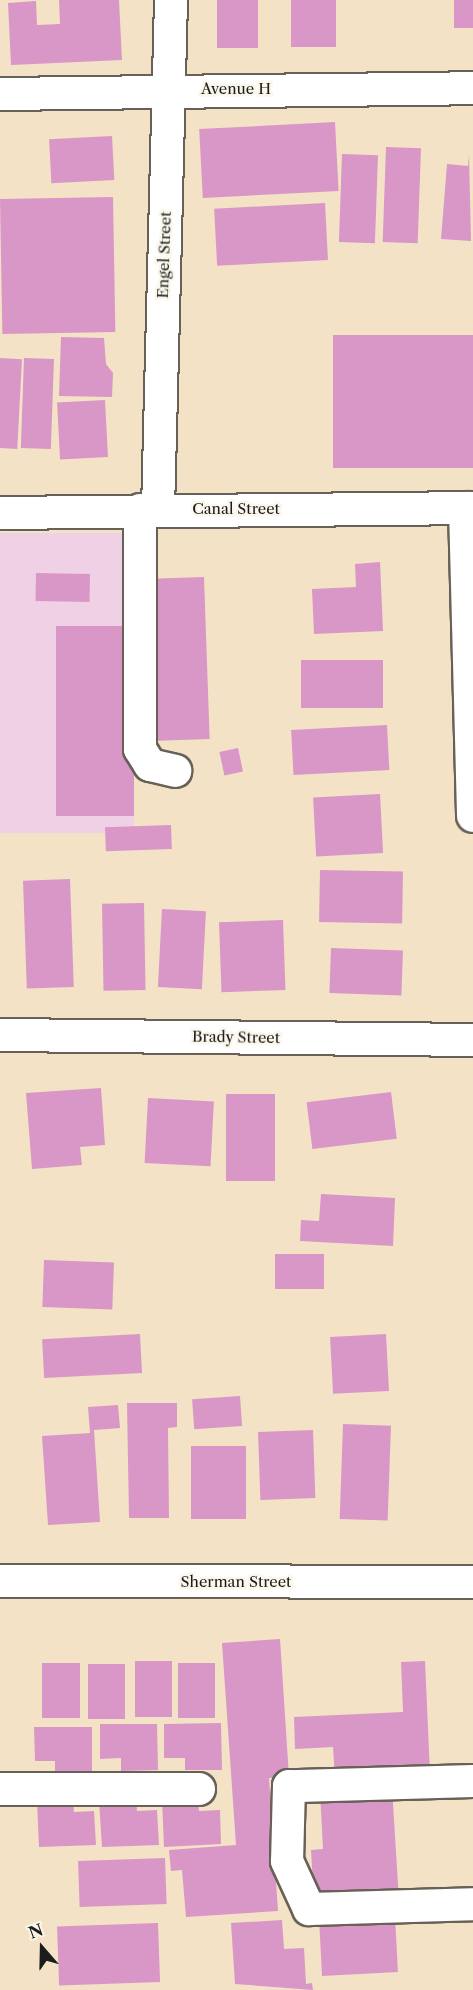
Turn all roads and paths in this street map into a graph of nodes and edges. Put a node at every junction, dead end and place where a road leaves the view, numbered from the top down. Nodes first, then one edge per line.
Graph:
1 (171, 0) edge
2 (473, 88) edge
3 (169, 90) junction
4 (0, 94) edge
5 (469, 508) edge
6 (149, 510) junction
7 (0, 513) edge
8 (175, 771) dead end
9 (473, 816) edge
10 (0, 1035) edge
11 (473, 1040) edge
12 (0, 1581) edge
13 (473, 1582) edge
14 (473, 1781) edge
15 (0, 1788) edge
16 (200, 1789) dead end
17 (473, 1904) edge

1 - 3 street, Engel Street
2 - 3 street, Avenue H
3 - 4 street, Avenue H
3 - 6 street, Engel Street
5 - 6 street, Canal Street
5 - 9 street
6 - 7 street, Canal Street
6 - 8 street, Engel Street
10 - 11 street, Brady Street
12 - 13 street, Sherman Street
14 - 17 street
15 - 16 street

